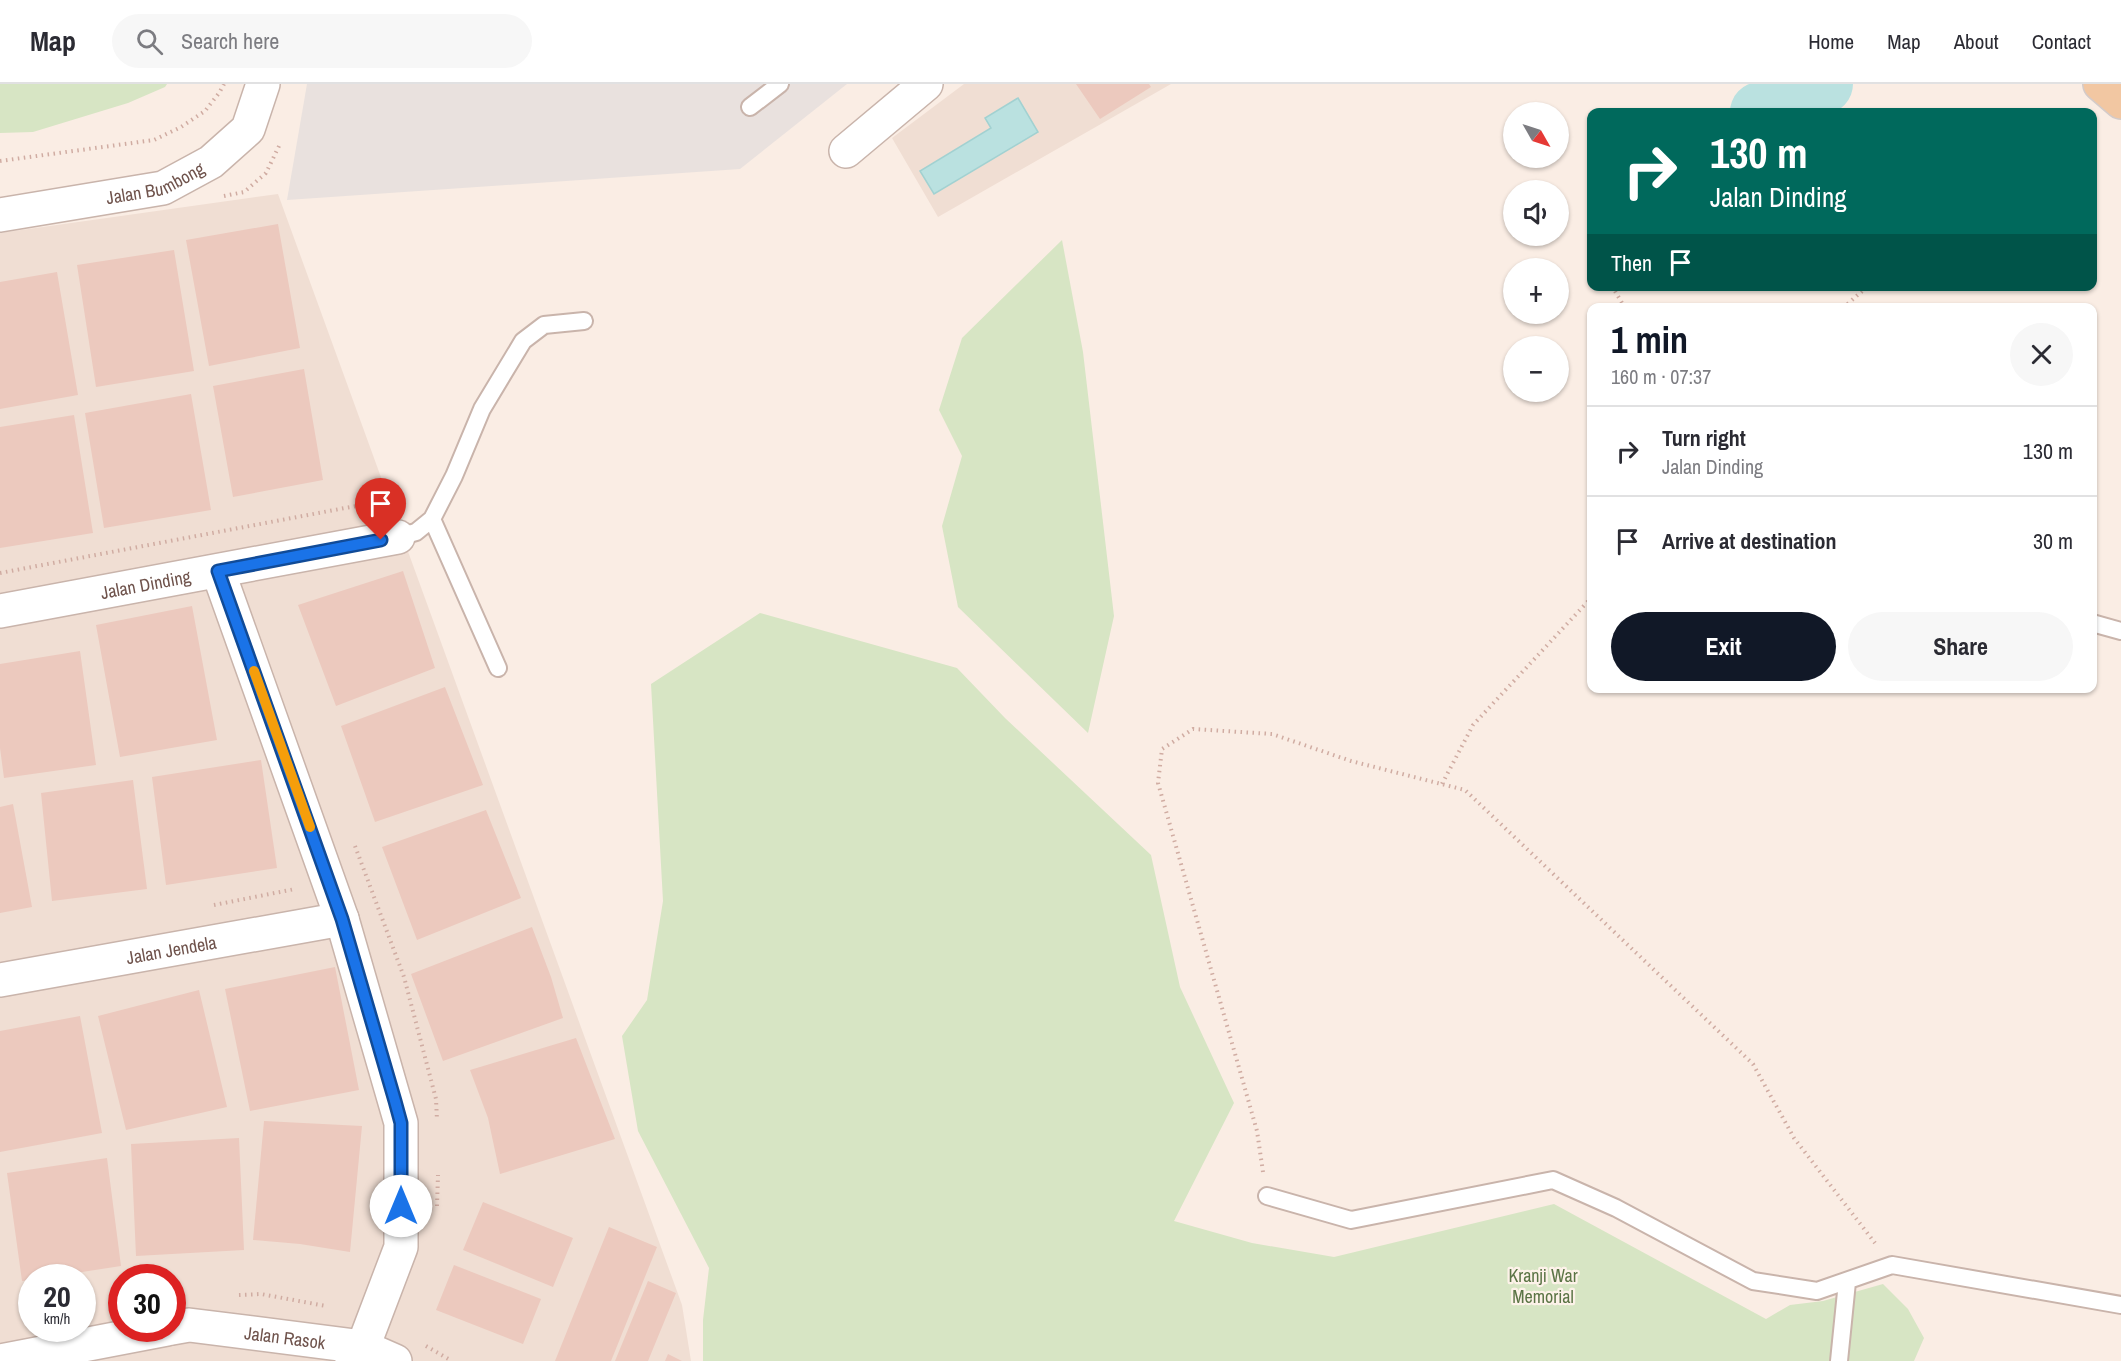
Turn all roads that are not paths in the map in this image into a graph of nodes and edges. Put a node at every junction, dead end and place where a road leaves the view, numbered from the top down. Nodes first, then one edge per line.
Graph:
1 (263, 84) edge
2 (780, 84) edge
3 (926, 84) edge
4 (2100, 84) edge
5 (2121, 102) edge
6 (750, 107) dead end
7 (846, 151) dead end
8 (0, 215) edge
9 (584, 321) dead end
10 (432, 519) junction
11 (398, 537) joint
12 (218, 571) junction
13 (0, 611) edge
14 (2097, 624) edge
15 (2121, 631) edge
16 (498, 668) dead end
17 (342, 919) junction
18 (0, 980) edge
19 (1267, 1197) road end
20 (1847, 1282) junction
21 (2121, 1305) edge
22 (186, 1326) edge
23 (108, 1340) edge
24 (357, 1354) edge
25 (0, 1361) edge
26 (395, 1361) edge
27 (1839, 1361) edge

1 - 8 street, Jalan Bumbong
2 - 6 lane
3 - 7 street
4 - 5 main road
9 - 10 lane
10 - 11 lane
10 - 16 lane
11 - 12 street, Jalan Dinding
12 - 13 street, Jalan Dinding
12 - 17 street
14 - 15 lane
17 - 18 street, Jalan Jendela
17 - 24 street
19 - 20 lane
20 - 21 lane
20 - 27 lane
22 - 24 street, Jalan Rasok
23 - 25 street
24 - 26 street, Jalan Rasok

